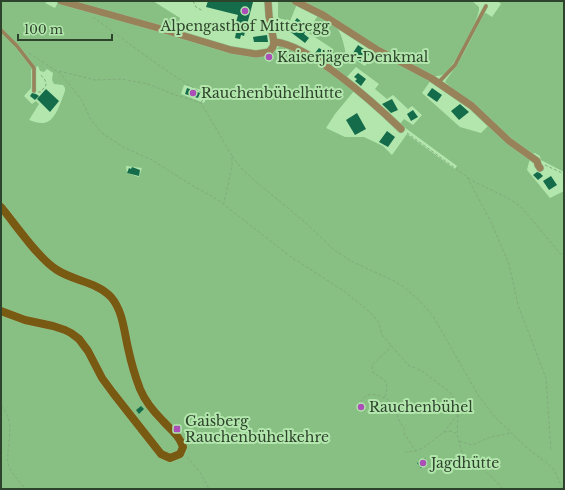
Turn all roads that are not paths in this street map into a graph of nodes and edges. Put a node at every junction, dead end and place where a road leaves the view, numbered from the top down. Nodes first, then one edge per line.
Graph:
1 (61, 1) edge
2 (268, 1) edge
3 (295, 1) edge
4 (486, 6) dead end
5 (1, 30) edge
6 (274, 42) junction
7 (438, 83) junction
8 (34, 90) road end
9 (402, 129) road end
10 (539, 165) road end
11 (1, 207) edge
12 (1, 311) edge

1 - 6 street
2 - 6 street
3 - 7 street
4 - 7 lane
5 - 8 lane
6 - 9 street
7 - 10 street
11 - 12 main road

